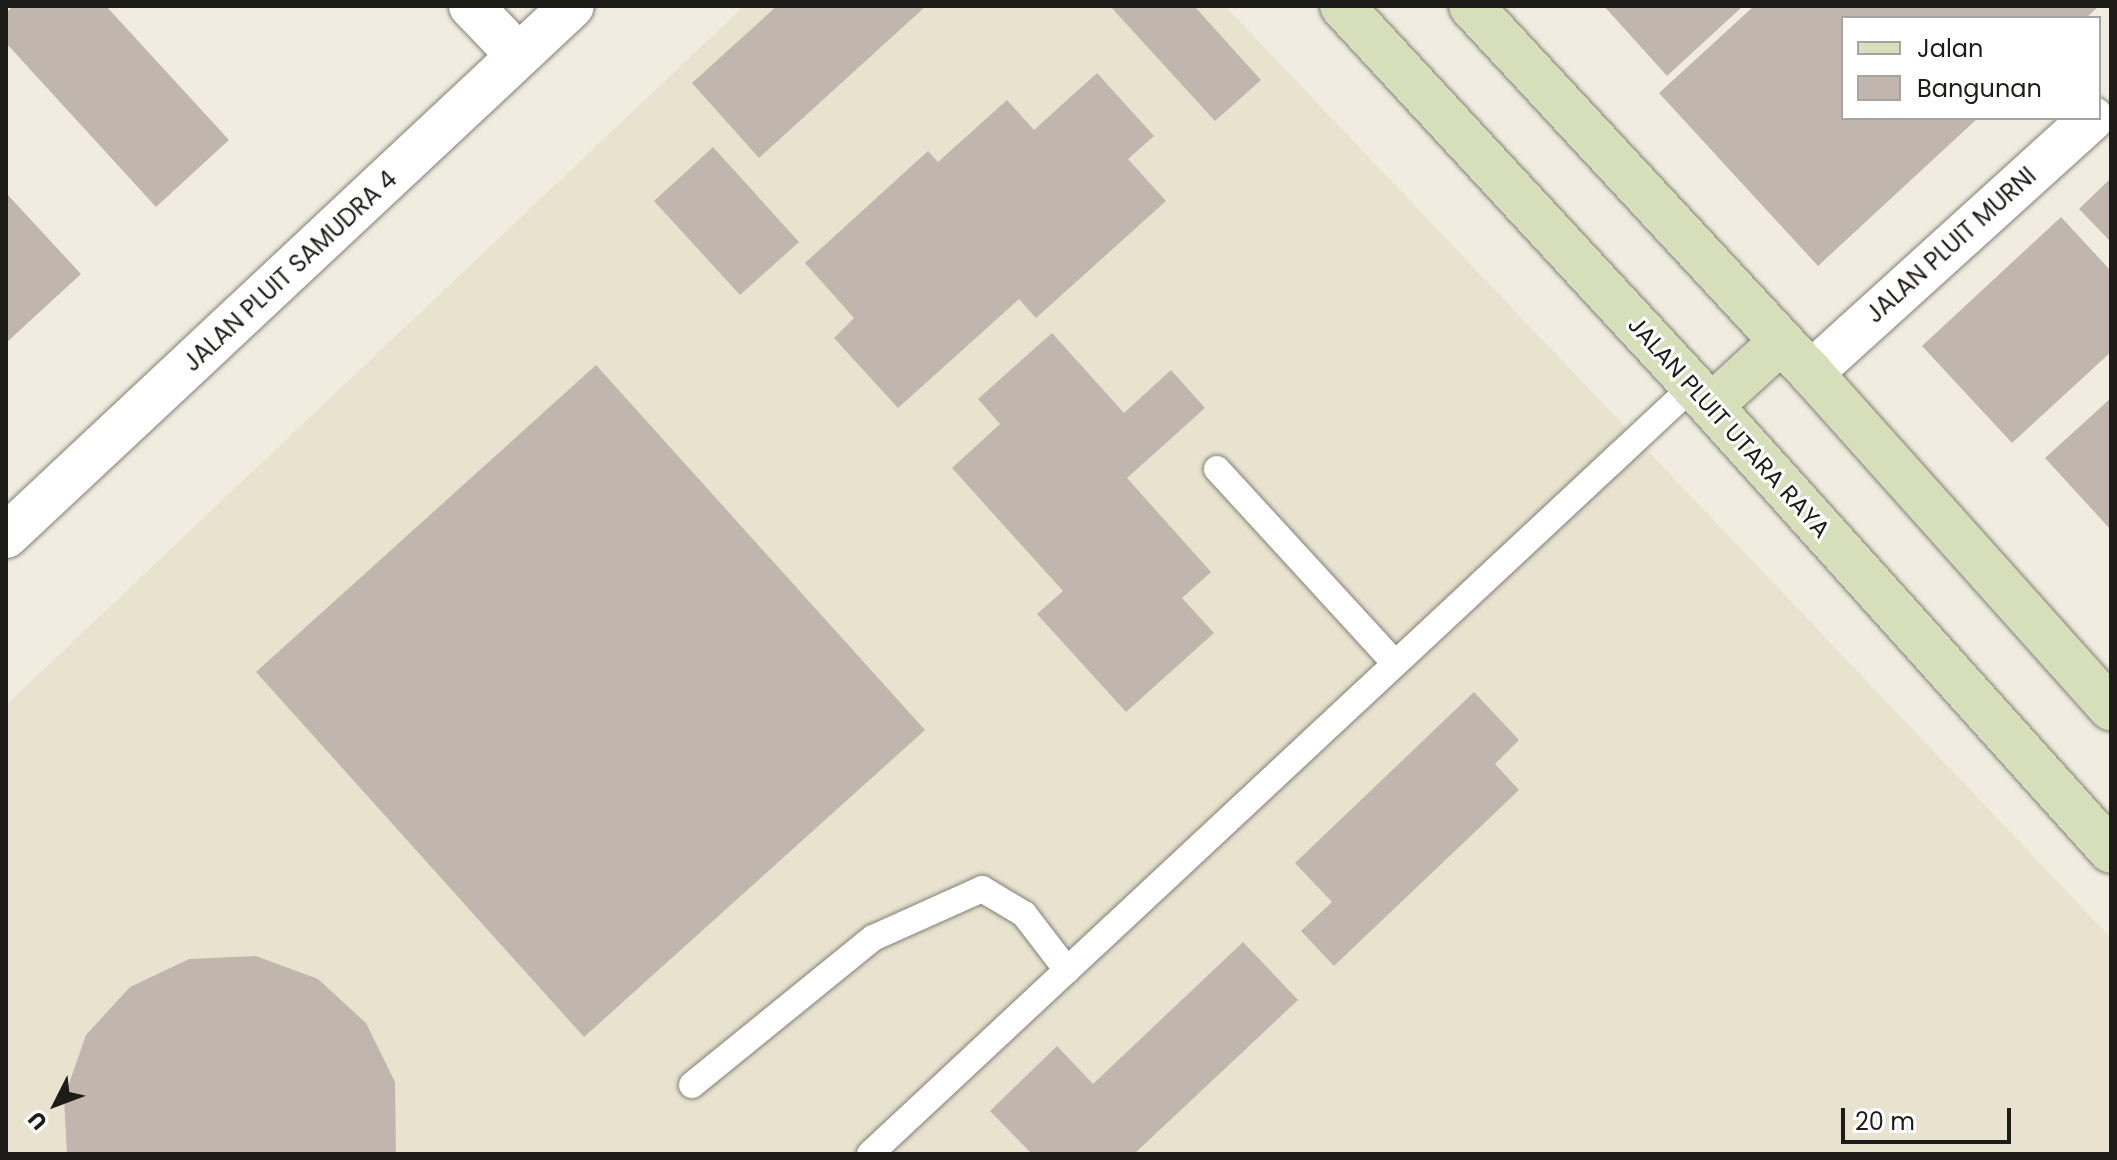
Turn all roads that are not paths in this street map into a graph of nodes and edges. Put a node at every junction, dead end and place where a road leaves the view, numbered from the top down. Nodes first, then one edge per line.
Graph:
1 (471, 6) edge
2 (572, 6) edge
3 (1342, 6) edge
4 (1471, 6) edge
5 (518, 55) junction
6 (2090, 120) edge
7 (1782, 341) junction
8 (1811, 373) junction
9 (1702, 396) junction
10 (1217, 469) dead end
11 (6, 536) edge
12 (1395, 663) junction
13 (2111, 708) edge
14 (2111, 851) edge
15 (1067, 970) junction
16 (692, 1085) dead end
17 (870, 1154) edge

1 - 5 street
2 - 5 street, JALAN PLUIT SAMUDRA 4
3 - 9 street, JALAN PLUIT UTARA RAYA
4 - 7 street
5 - 11 street, JALAN PLUIT SAMUDRA 4
6 - 8 street, JALAN PLUIT MURNI
7 - 8 street
7 - 9 street
8 - 13 street
9 - 12 lane
9 - 14 street, JALAN PLUIT UTARA RAYA
10 - 12 lane
12 - 15 lane
15 - 16 lane
15 - 17 lane

